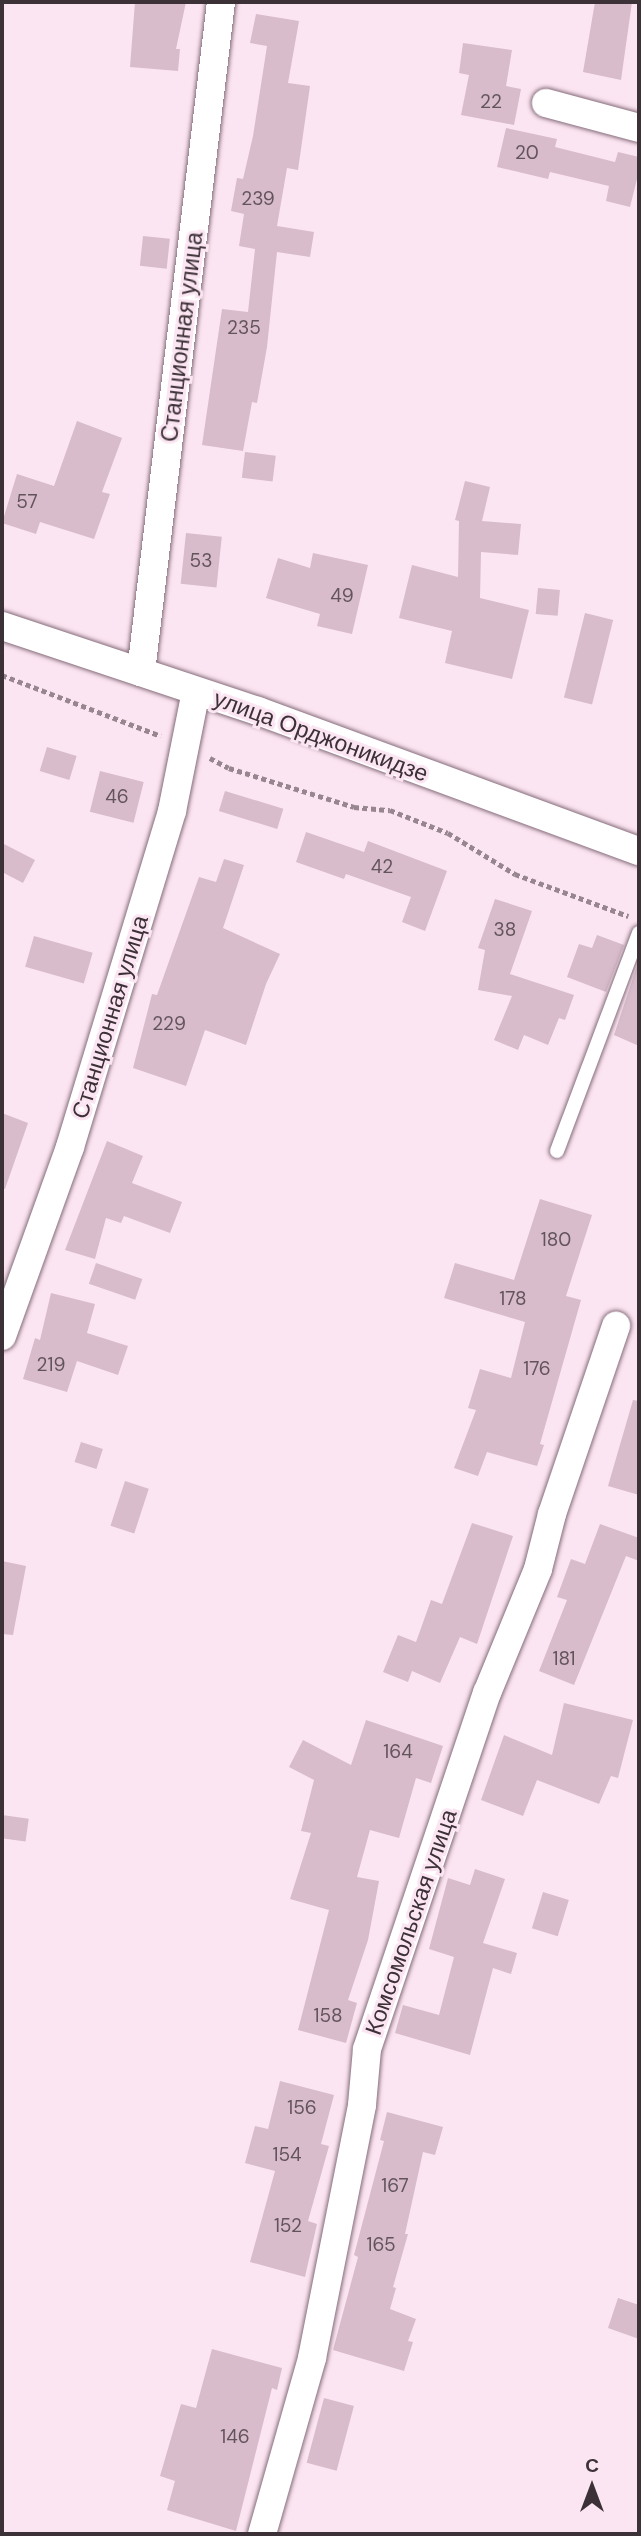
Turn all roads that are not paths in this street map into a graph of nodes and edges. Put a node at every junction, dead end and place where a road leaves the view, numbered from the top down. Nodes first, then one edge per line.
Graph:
1 (221, 2) edge
2 (546, 103) dead end
3 (639, 128) edge
4 (2, 626) edge
5 (141, 672) junction
6 (196, 691) junction
7 (639, 850) edge
8 (639, 933) edge
9 (557, 1151) dead end
10 (616, 1326) dead end
11 (2, 1336) edge
12 (262, 2534) edge

1 - 5 street, Станционная улица
2 - 3 street
4 - 5 street, улица Орджоникидзе
5 - 6 street, улица Орджоникидзе
6 - 7 street, улица Орджоникидзе
6 - 11 street, Станционная улица
8 - 9 lane
10 - 12 street, Комсомольская улица

